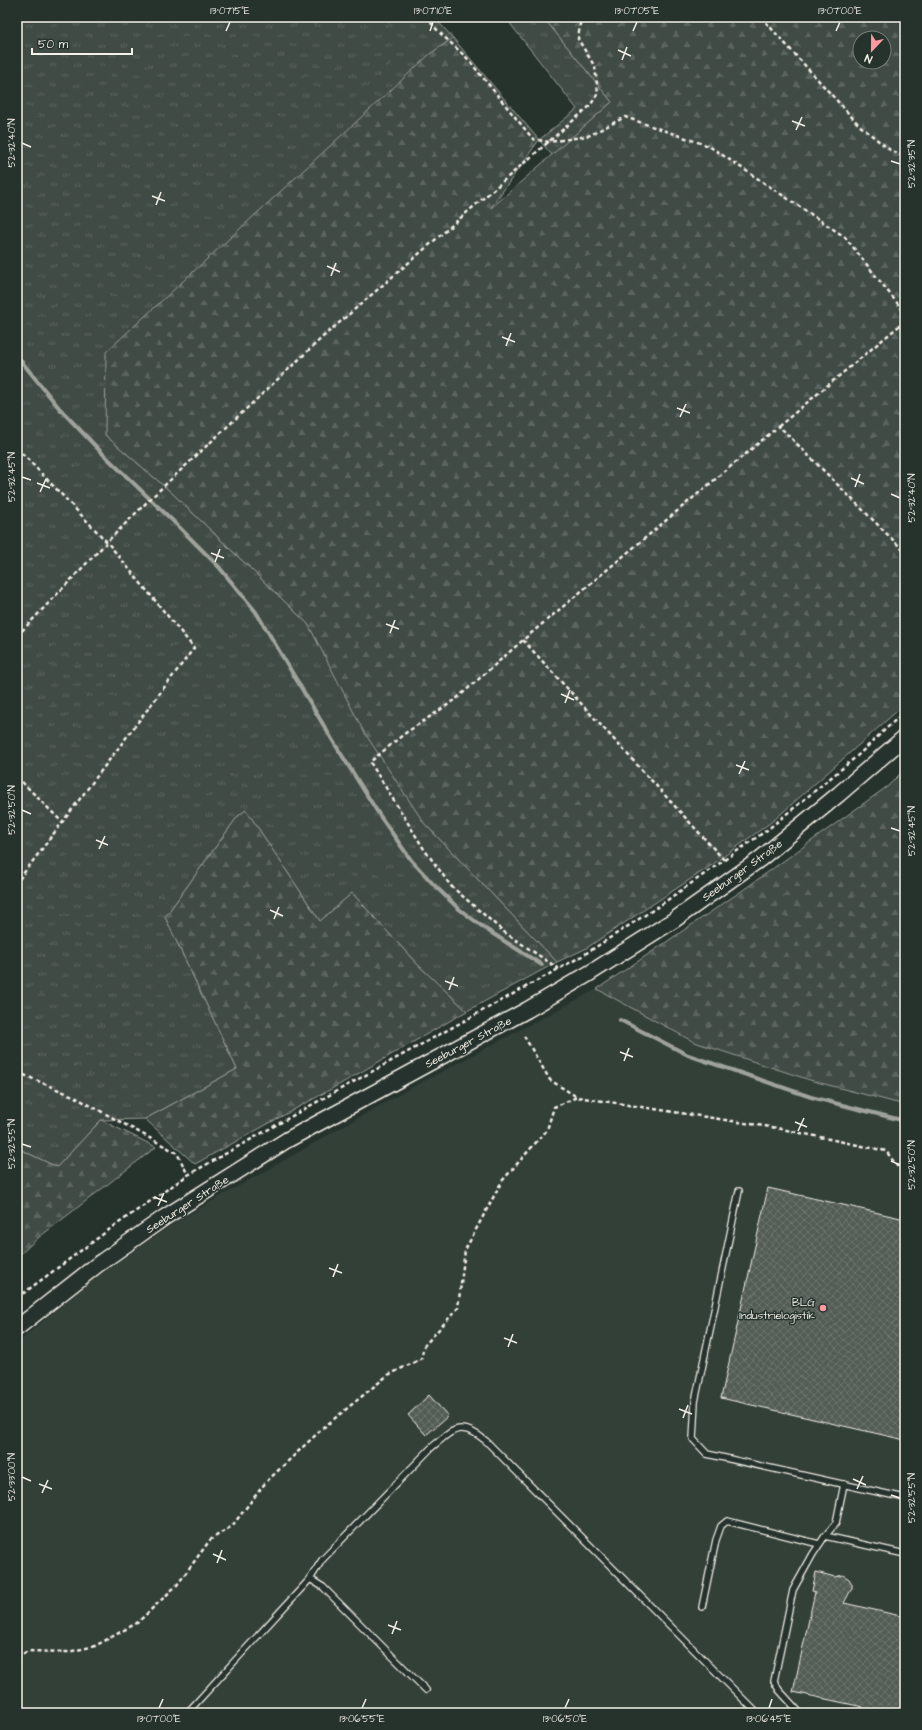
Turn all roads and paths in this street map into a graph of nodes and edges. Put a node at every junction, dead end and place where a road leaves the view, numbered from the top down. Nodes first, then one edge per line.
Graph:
1 (426, 17) edge
2 (581, 17) edge
3 (761, 17) edge
4 (549, 142) junction
5 (905, 157) edge
6 (905, 313) edge
7 (905, 321) edge
8 (779, 426) junction
9 (17, 448) edge
10 (107, 542) junction
11 (905, 552) edge
12 (17, 636) edge
13 (523, 640) junction
14 (905, 711) edge
15 (905, 736) edge
16 (17, 776) edge
17 (62, 822) junction
18 (725, 861) junction
19 (17, 882) edge
20 (559, 969) junction
21 (524, 1036) dead end
22 (17, 1072) edge
23 (577, 1097) junction
24 (905, 1164) edge
25 (188, 1175) junction
26 (739, 1191) dead end
27 (17, 1298) edge
28 (17, 1328) edge
29 (844, 1484) junction
30 (905, 1498) edge
31 (825, 1536) junction
32 (819, 1544) junction
33 (905, 1554) edge
34 (310, 1579) junction
35 (702, 1607) dead end
36 (17, 1657) edge
37 (426, 1690) dead end
38 (186, 1713) edge
39 (757, 1713) edge
40 (800, 1713) edge

1 - 4 path
2 - 4 path
3 - 5 path
4 - 6 path
4 - 10 path
7 - 8 path
8 - 11 path
8 - 13 path
9 - 10 path
10 - 12 path
10 - 17 path
13 - 18 path
13 - 20 path
14 - 18 path
15 - 28 main road, Seeburger Straße
16 - 17 path
17 - 19 path
18 - 20 path
20 - 25 path
21 - 23 path
22 - 25 path
23 - 24 path
23 - 36 path
25 - 27 path
26 - 29 lane
29 - 30 lane
29 - 31 lane
31 - 32 lane
31 - 33 lane
32 - 35 lane
32 - 40 lane
34 - 37 lane
34 - 38 lane
34 - 39 lane

